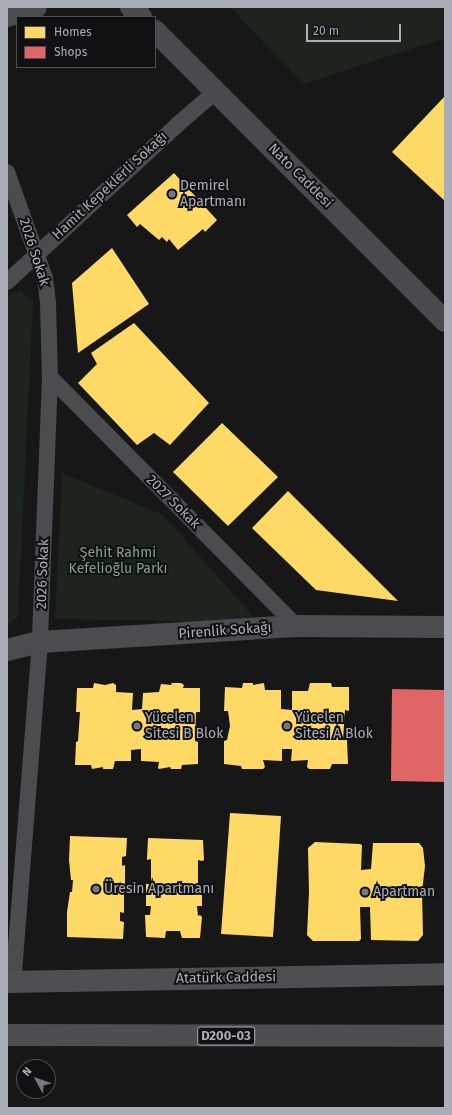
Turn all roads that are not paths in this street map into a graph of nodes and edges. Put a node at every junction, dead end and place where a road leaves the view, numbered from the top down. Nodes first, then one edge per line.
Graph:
1 (36, 7) edge
2 (131, 7) edge
3 (7, 16) edge
4 (140, 16) edge
5 (156, 32) edge
6 (215, 92) junction
7 (7, 172) edge
8 (36, 255) junction
9 (7, 282) edge
10 (445, 321) edge
11 (50, 377) junction
12 (296, 626) junction
13 (445, 627) edge
14 (40, 642) junction
15 (7, 650) edge
16 (445, 974) edge
17 (10, 982) edge
18 (7, 1035) edge
19 (445, 1036) edge

1 - 3 street
2 - 4 main road
5 - 6 main road, Nato Caddesi
6 - 8 lane, Hamit Kepeklerli Sokağı
6 - 10 main road, Nato Caddesi
7 - 8 lane, 2026 Sokak
8 - 9 lane, Hamit Kepeklerli Sokağı
8 - 11 lane, 2026 Sokak
11 - 12 lane, 2027 Sokak
11 - 14 lane, 2026 Sokak
12 - 13 street, Pirenlik Sokağı
12 - 14 street, Pirenlik Sokağı
14 - 15 street, Pirenlik Sokağı
14 - 17 lane, 2026 Sokak
16 - 17 main road, Atatürk Caddesi
18 - 19 highway, D200-03

